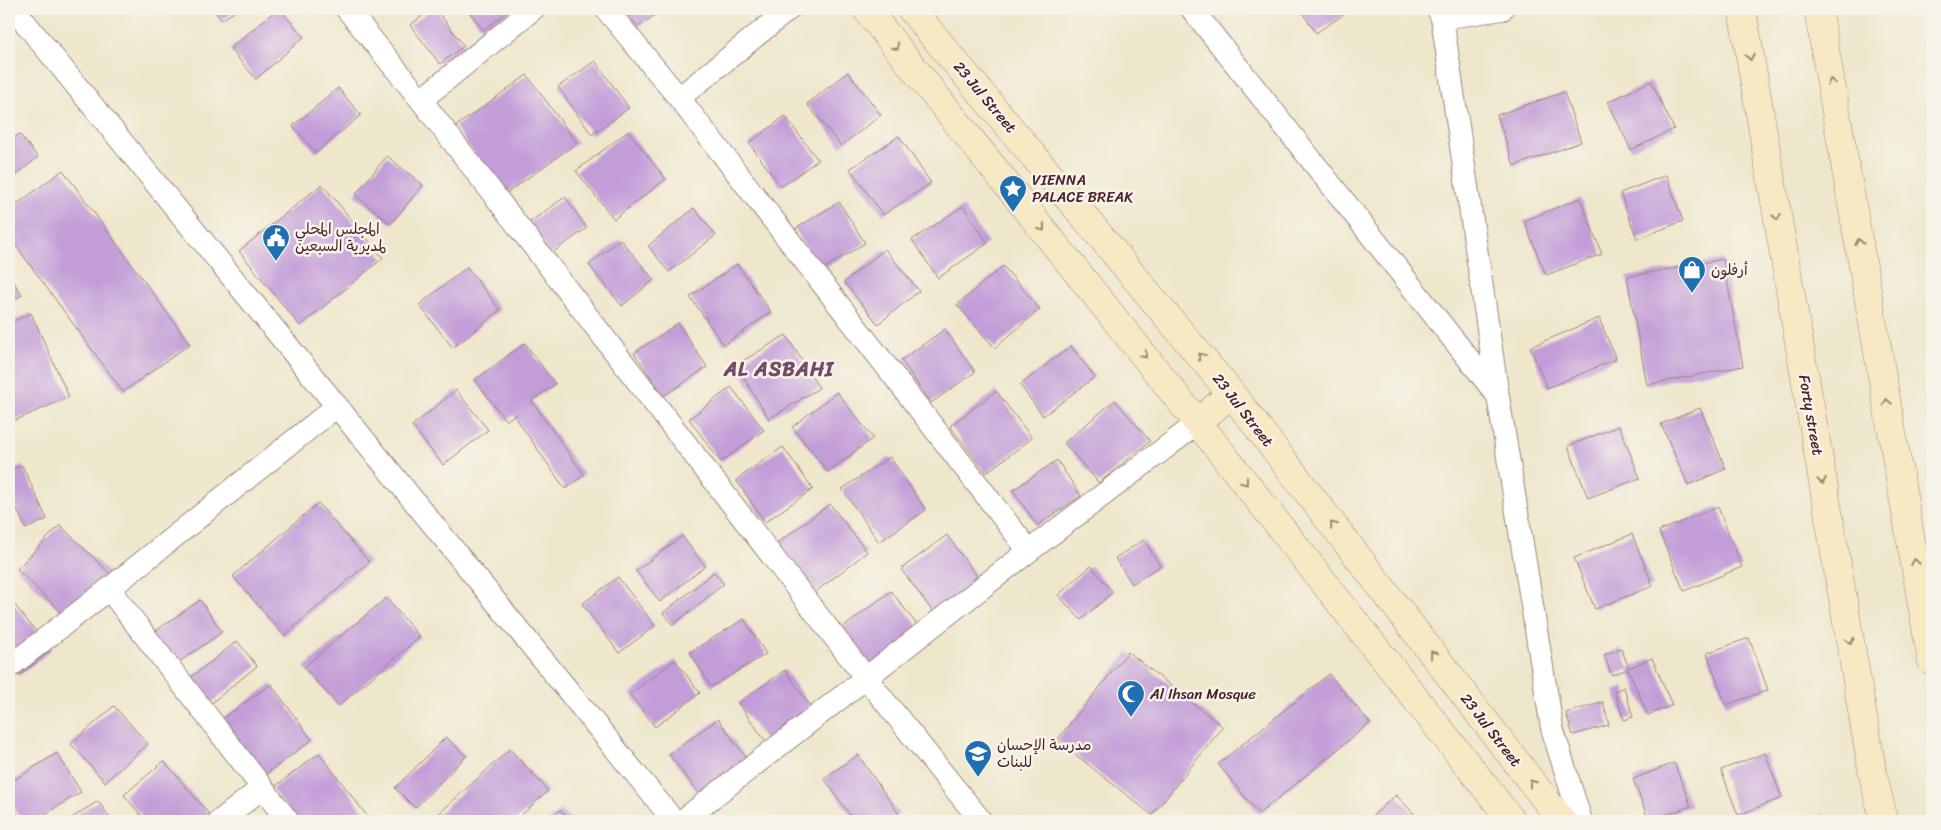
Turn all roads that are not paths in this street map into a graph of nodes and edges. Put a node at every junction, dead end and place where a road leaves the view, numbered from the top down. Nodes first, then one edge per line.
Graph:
1 (14, 9) edge
2 (347, 9) edge
3 (533, 9) edge
4 (606, 9) edge
5 (789, 9) edge
6 (866, 9) edge
7 (911, 9) edge
8 (1192, 9) edge
9 (1502, 9) edge
10 (1742, 9) edge
11 (1818, 9) edge
12 (1440, 13) edge
13 (679, 98) junction
14 (421, 100) junction
15 (1231, 393) junction
16 (1498, 396) junction
17 (337, 406) junction
18 (1198, 423) junction
19 (1029, 551) junction
20 (110, 590) junction
21 (1932, 662) edge
22 (9, 667) edge
23 (866, 678) junction
24 (262, 788) junction
25 (220, 821) edge
26 (288, 821) edge
27 (674, 821) edge
28 (682, 821) edge
29 (981, 821) edge
30 (1512, 821) edge
31 (1562, 821) edge
32 (1581, 821) edge
33 (1884, 821) edge

1 - 17 street
2 - 14 street
3 - 14 street
4 - 13 street
5 - 13 street
6 -> 18 street
15 -> 7 street, 23 Jul Street
8 - 16 street
9 - 12 street
10 -> 33 street, Forty street
21 -> 11 street
12 - 16 street
13 - 19 street
14 - 23 street
15 - 18 street
31 -> 15 street, 23 Jul Street
16 - 32 street
17 - 20 street
17 - 27 street
18 - 19 street
18 -> 30 street
19 - 23 street
20 - 22 street
20 - 24 street
23 - 28 street
23 - 29 street
24 - 25 street
24 - 26 street

